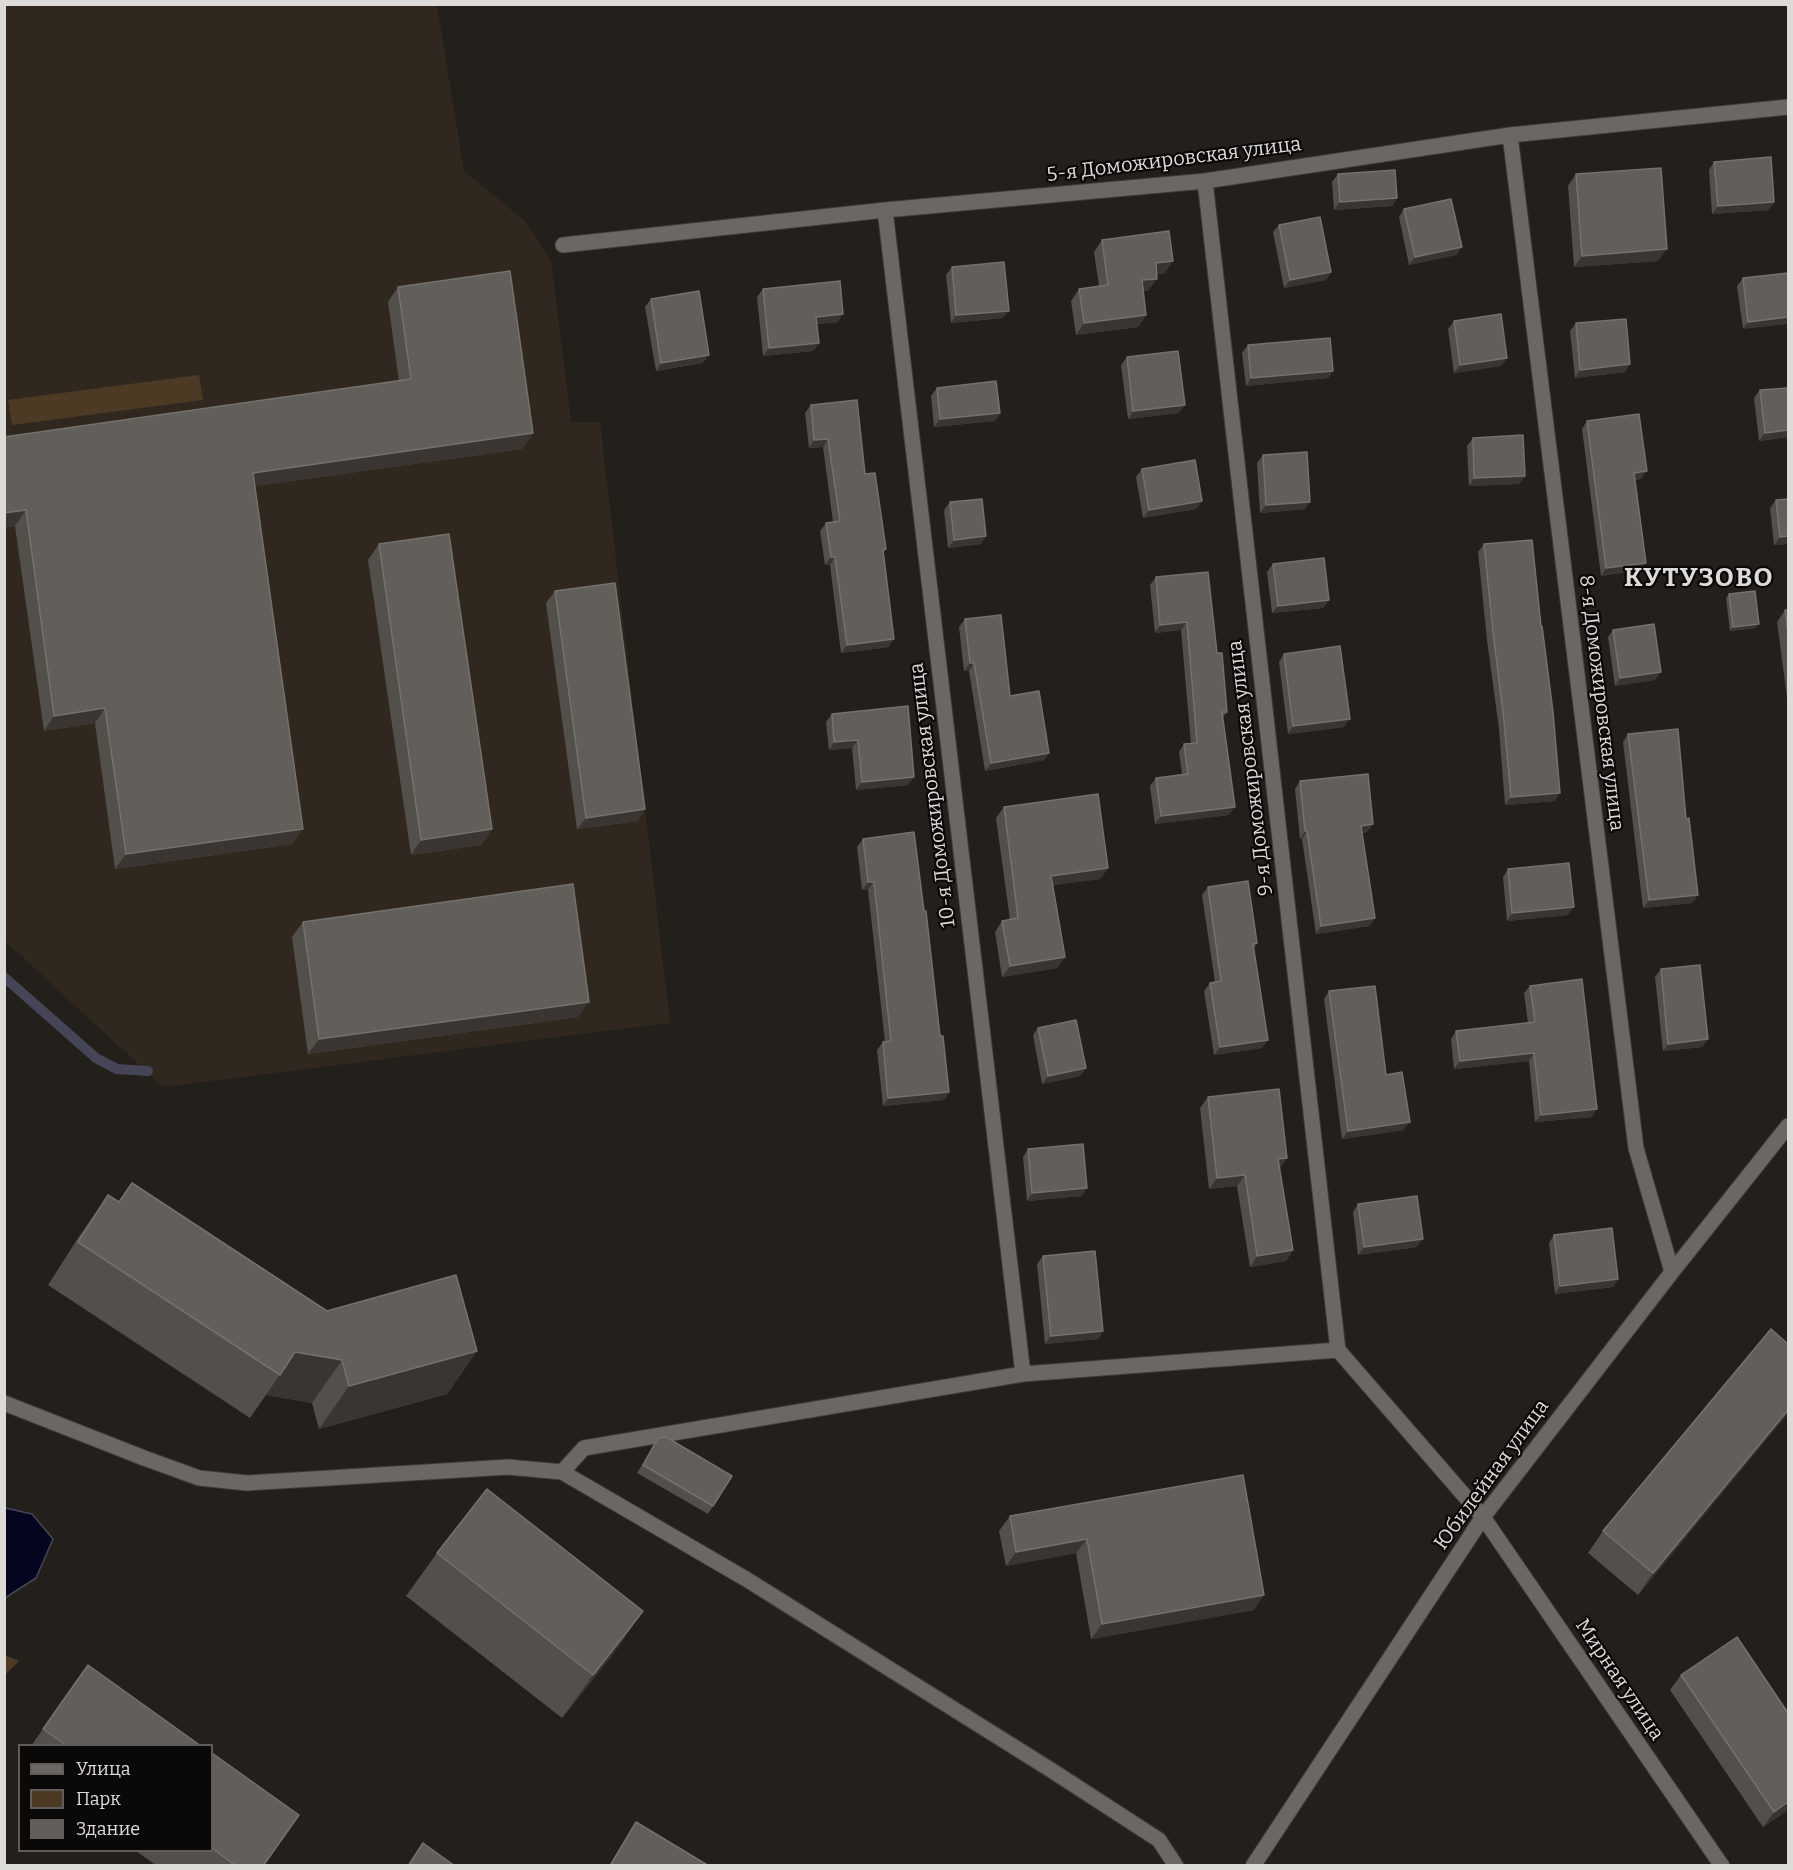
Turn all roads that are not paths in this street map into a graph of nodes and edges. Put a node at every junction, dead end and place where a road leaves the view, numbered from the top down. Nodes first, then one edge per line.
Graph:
1 (1788, 107) edge
2 (1510, 135) junction
3 (1205, 181) junction
4 (885, 210) junction
5 (563, 245) dead end
6 (1788, 1126) edge
7 (1672, 1272) junction
8 (1338, 1350) junction
9 (1023, 1374) junction
10 (4, 1403) edge
11 (562, 1472) junction
12 (1483, 1517) junction
13 (1176, 1866) edge
14 (1253, 1866) edge
15 (1722, 1866) edge

1 - 2 street, 5-я Доможировская улица
2 - 3 street, 5-я Доможировская улица
2 - 7 street, 8-я Доможировская улица
3 - 4 street, 5-я Доможировская улица
3 - 8 street, 9-я Доможировская улица
4 - 5 street, 5-я Доможировская улица
4 - 9 street, 10-я Доможировская улица
6 - 7 street, Юбилейная улица
7 - 12 street, Юбилейная улица
8 - 9 street
8 - 12 street, Мирная улица
9 - 11 street
10 - 11 street
11 - 13 street
12 - 14 street, Юбилейная улица
12 - 15 street, Мирная улица

